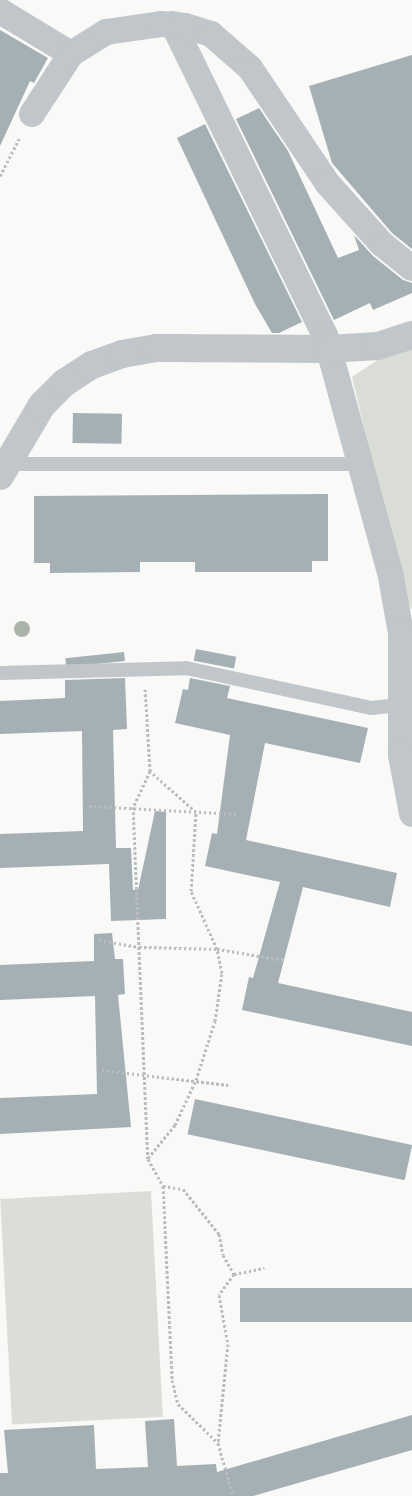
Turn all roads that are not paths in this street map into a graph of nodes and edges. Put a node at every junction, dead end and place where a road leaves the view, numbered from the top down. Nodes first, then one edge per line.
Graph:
1 (0, 11) edge
2 (173, 24) junction
3 (71, 54) junction
4 (32, 114) road end
5 (412, 268) edge
6 (412, 334) edge
7 (328, 349) junction
8 (361, 464) junction
9 (3, 470) edge
10 (406, 632) edge
11 (0, 673) edge
12 (400, 705) junction
13 (408, 774) edge
14 (412, 814) edge

1 - 3 street
2 - 3 street
2 - 5 street
2 - 7 street
3 - 4 street
6 - 7 street
7 - 8 street
7 - 9 street
8 - 9 lane
8 - 10 street
10 - 12 street
11 - 12 lane
12 - 13 street
13 - 14 street

